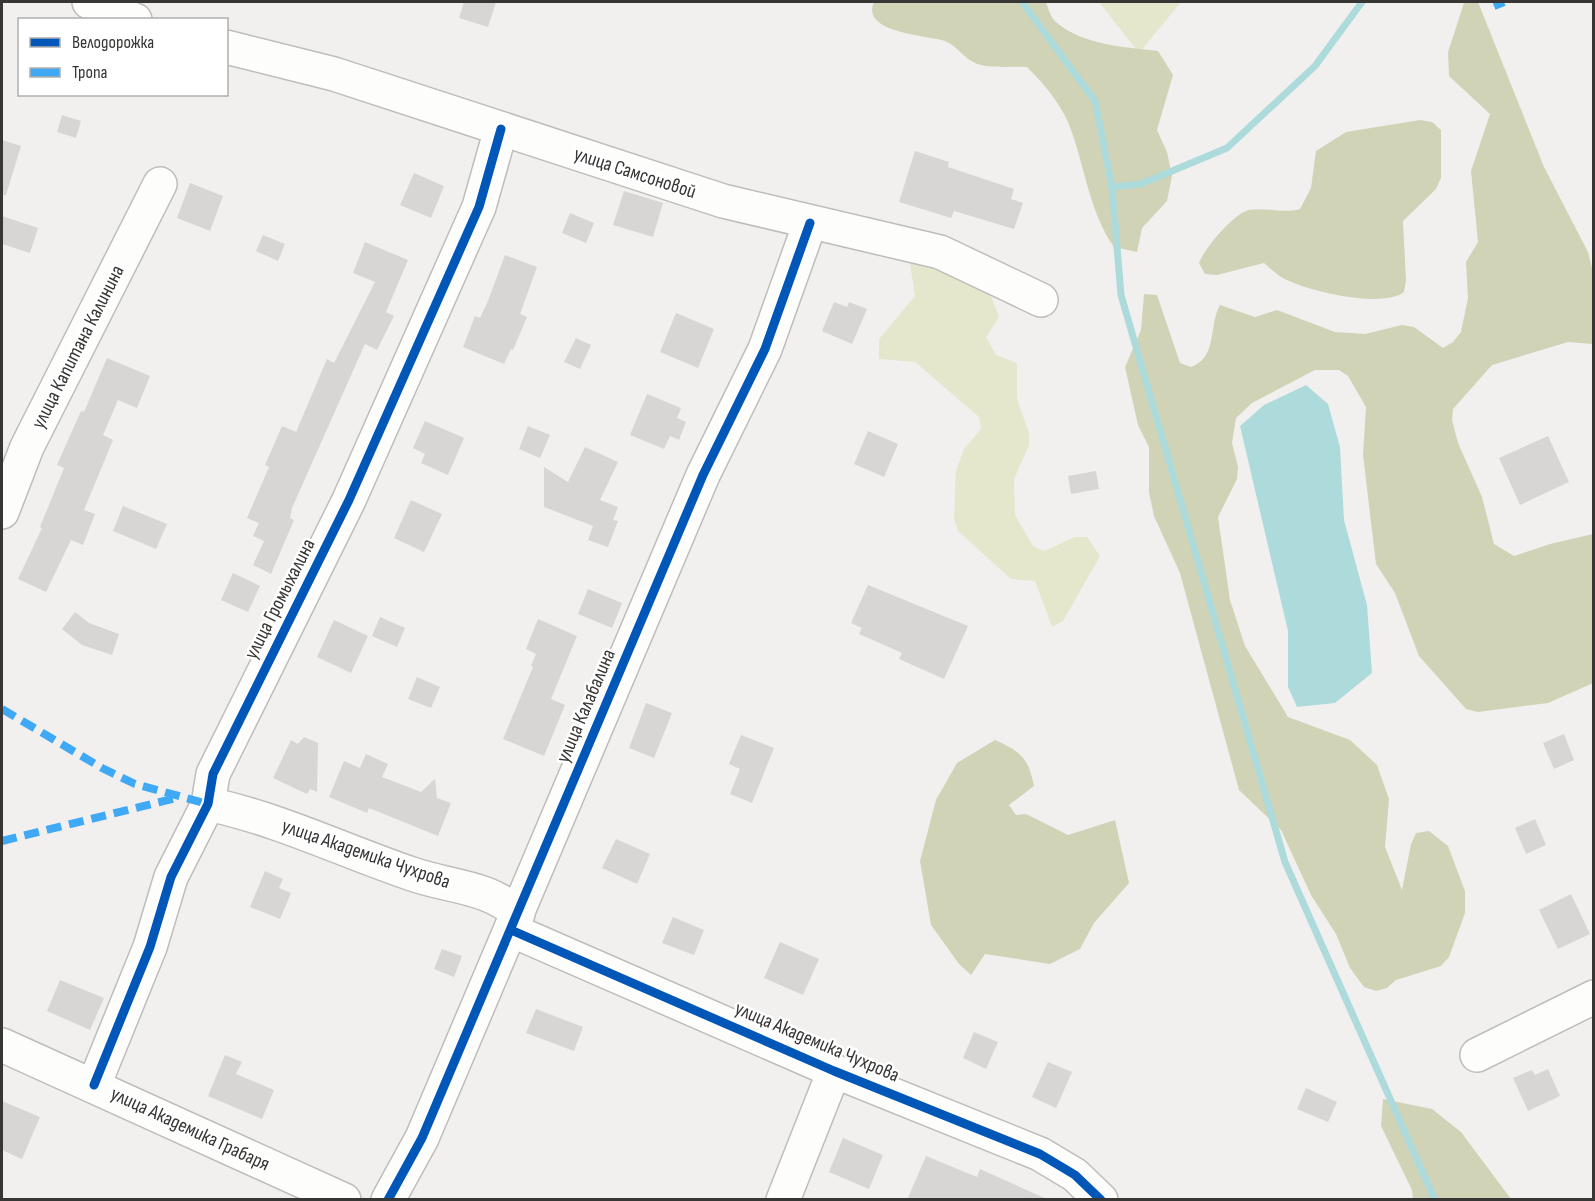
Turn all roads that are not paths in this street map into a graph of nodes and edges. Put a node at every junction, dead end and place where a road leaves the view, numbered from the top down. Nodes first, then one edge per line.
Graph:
1 (89, 2) edge
2 (130, 18) edge
3 (228, 48) edge
4 (501, 129) junction
5 (160, 184) dead end
6 (810, 223) junction
7 (1041, 300) dead end
8 (2, 512) edge
9 (208, 804) junction
10 (514, 922) junction
11 (1593, 997) edge
12 (2, 1045) edge
13 (1477, 1054) dead end
14 (834, 1071) junction
15 (94, 1085) junction
16 (344, 1200) edge
17 (388, 1200) edge
18 (783, 1200) edge
19 (1101, 1200) edge

1 - 2 street
3 - 4 street, улица Самсоновой
4 - 6 street, улица Самсоновой
4 - 9 street, улица Громыхалина
5 - 8 street, улица Капитана Калинина
6 - 7 street, улица Самсоновой
6 - 10 street, улица Калабалина
9 - 10 street, улица Академика Чухрова
9 - 15 street, улица Громыхалина
10 - 14 street, улица Академика Чухрова
10 - 17 street, улица Калабалина
11 - 13 street
12 - 15 street, улица Академика Грабаря
14 - 18 street
14 - 19 street, улица Академика Чухрова
15 - 16 street, улица Академика Грабаря

